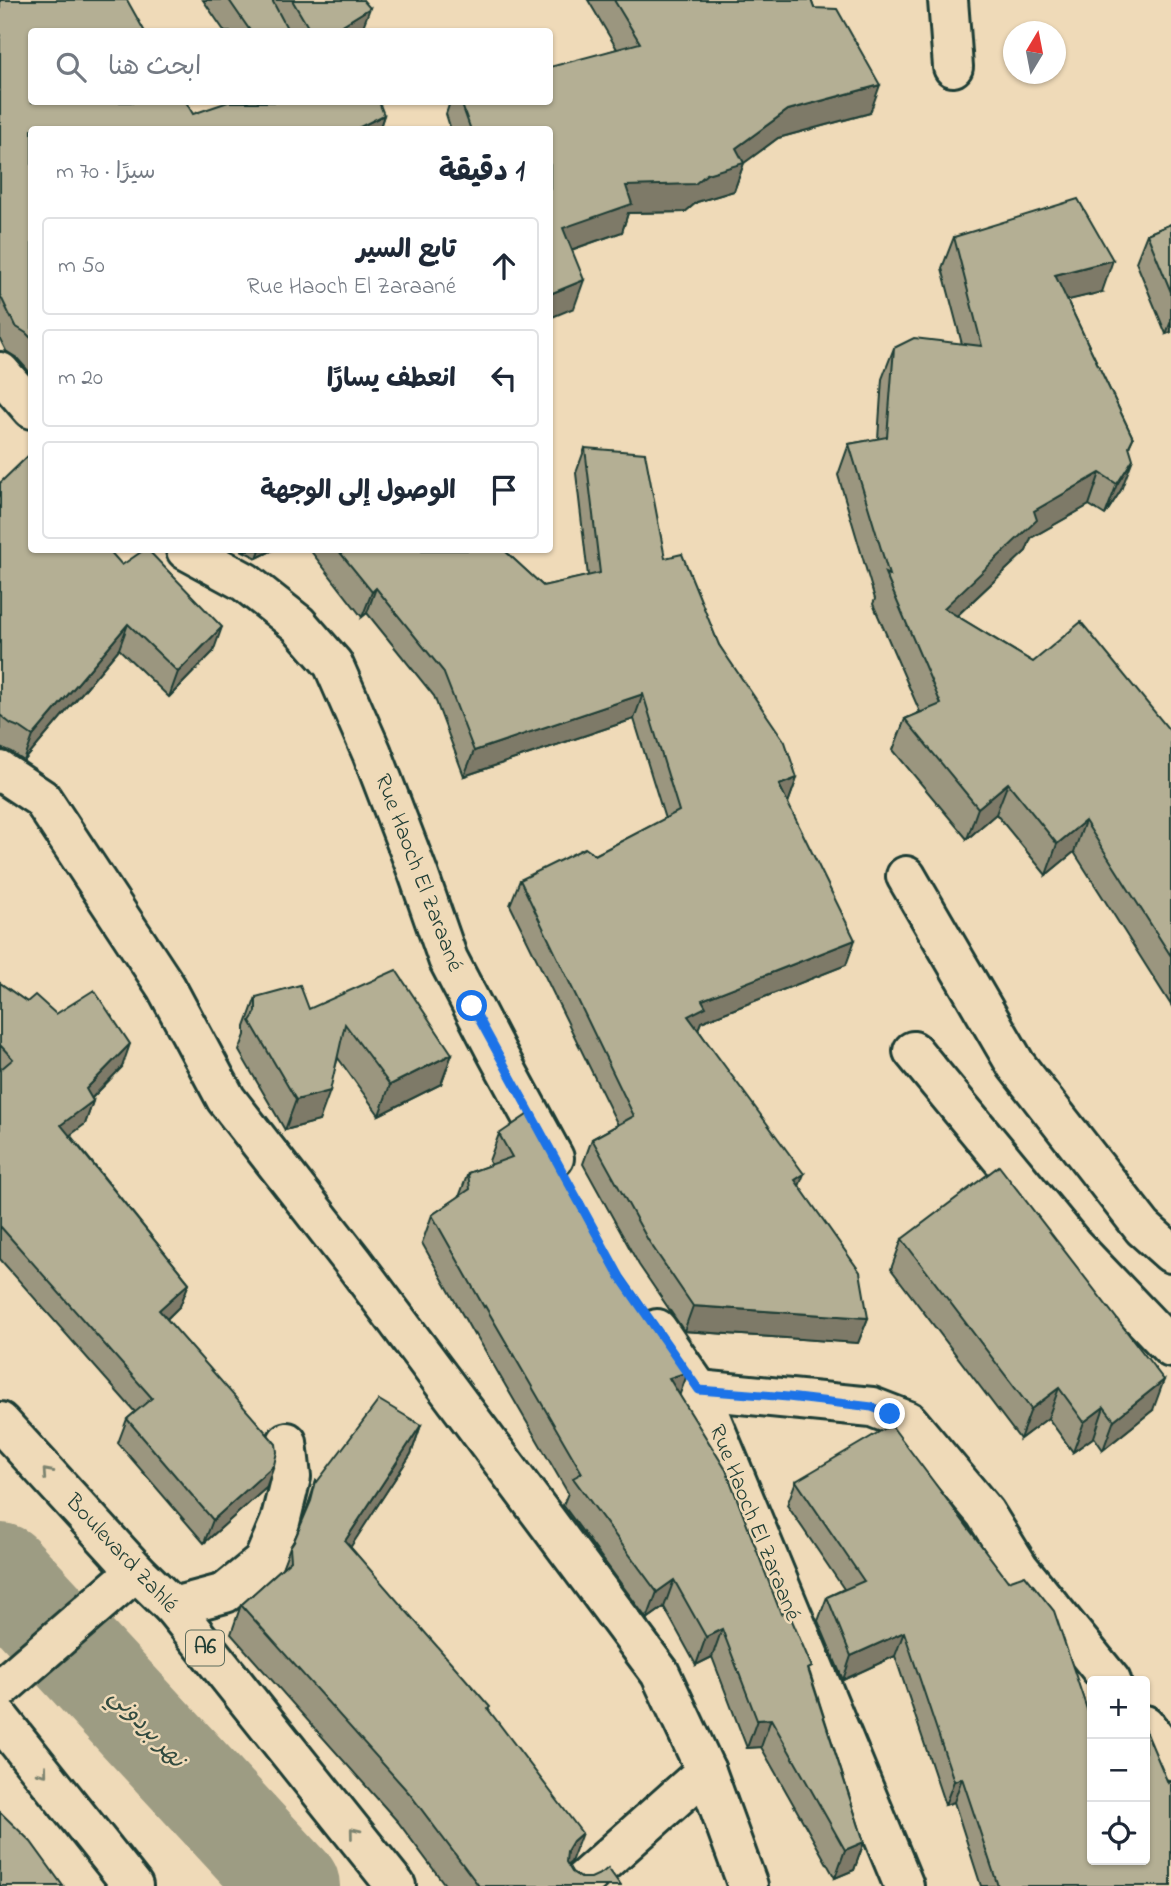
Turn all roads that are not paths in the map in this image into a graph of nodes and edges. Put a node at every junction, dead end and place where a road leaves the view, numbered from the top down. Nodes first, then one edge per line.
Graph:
1 (948, 0) edge
2 (953, 67) dead end
3 (0, 372) edge
4 (28, 404) edge
5 (192, 553) edge
6 (0, 771) edge
7 (906, 876) dead end
8 (913, 1051) dead end
9 (568, 1183) edge
10 (1171, 1253) edge
11 (636, 1300) edge
12 (1171, 1348) edge
13 (699, 1390) junction
14 (0, 1422) edge
15 (287, 1442) dead end
16 (136, 1571) junction
17 (173, 1607) junction
18 (1107, 1676) edge
19 (0, 1689) edge
20 (0, 1719) edge
21 (1150, 1732) edge
22 (1171, 1759) edge
23 (706, 1771) junction
24 (133, 1886) edge
25 (396, 1886) edge
26 (577, 1886) edge
27 (748, 1886) edge
28 (904, 1886) edge

1 - 2 main road
3 - 4 main road
5 - 9 main road, Rue Haoch El Zaraané
6 - 23 main road
7 - 10 main road
8 - 12 main road
11 - 13 main road, Rue Haoch El Zaraané
13 - 18 main road
13 - 28 main road, Rue Haoch El Zaraané
16 -> 14 main road, Boulevard Zahlé / A6
15 - 17 main road
16 - 17 main road, Boulevard Zahlé / A6
16 - 19 main road
25 -> 17 main road, Boulevard Zahlé / A6
20 -> 24 main road
21 - 22 main road
23 - 26 main road
23 - 27 main road

